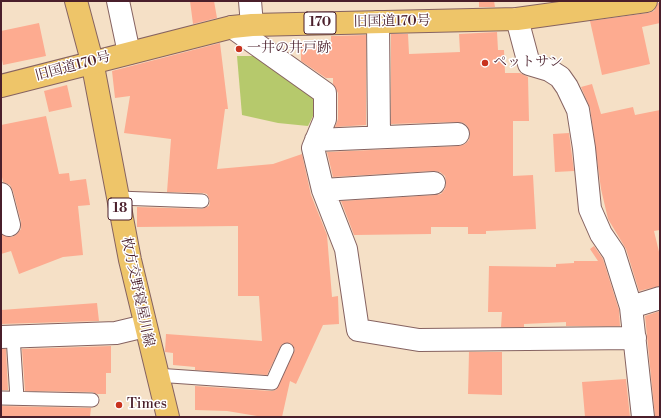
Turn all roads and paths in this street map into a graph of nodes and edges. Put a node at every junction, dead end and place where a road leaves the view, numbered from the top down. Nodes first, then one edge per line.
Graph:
1 (76, 1) edge
2 (118, 1) edge
3 (250, 1) edge
4 (646, 1) edge
5 (577, 6) edge
6 (517, 19) junction
7 (378, 22) junction
8 (242, 26) junction
9 (129, 53) junction
10 (92, 61) junction
11 (1, 86) edge
12 (458, 134) dead end
13 (379, 137) junction
14 (316, 140) junction
15 (434, 183) dead end
16 (323, 190) junction
17 (1, 194) edge
18 (118, 198) junction
19 (202, 201) dead end
20 (9, 225) dead end
21 (660, 298) edge
22 (631, 306) junction
23 (145, 326) junction
24 (7, 336) edge
25 (635, 338) junction
26 (288, 350) dead end
27 (156, 375) junction
28 (1, 398) edge
29 (17, 398) junction
30 (92, 400) dead end
31 (168, 417) edge
32 (643, 417) edge

1 - 10 main road, 枚方交野寝屋川線 / 18
2 - 9 street
3 - 8 street
4 - 5 main road, 旧国道170号 / 170
5 - 6 main road, 旧国道170号 / 170
6 - 7 main road, 旧国道170号 / 170
6 - 22 street
7 - 8 main road, 旧国道170号 / 170
7 - 13 street
8 - 9 main road, 旧国道170号 / 170
8 - 14 street
9 - 10 main road, 旧国道170号 / 170
10 - 11 main road, 旧国道170号 / 170
10 - 18 main road, 枚方交野寝屋川線 / 18
12 - 13 street
13 - 14 street
14 - 16 street
15 - 16 street
16 - 25 street
17 - 20 street
18 - 19 lane
18 - 23 main road, 枚方交野寝屋川線 / 18
21 - 22 street
22 - 25 street
23 - 24 street
23 - 27 main road, 枚方交野寝屋川線 / 18
24 - 29 lane
25 - 32 street
26 - 27 lane
27 - 31 main road, 枚方交野寝屋川線 / 18
28 - 29 lane
29 - 30 lane

